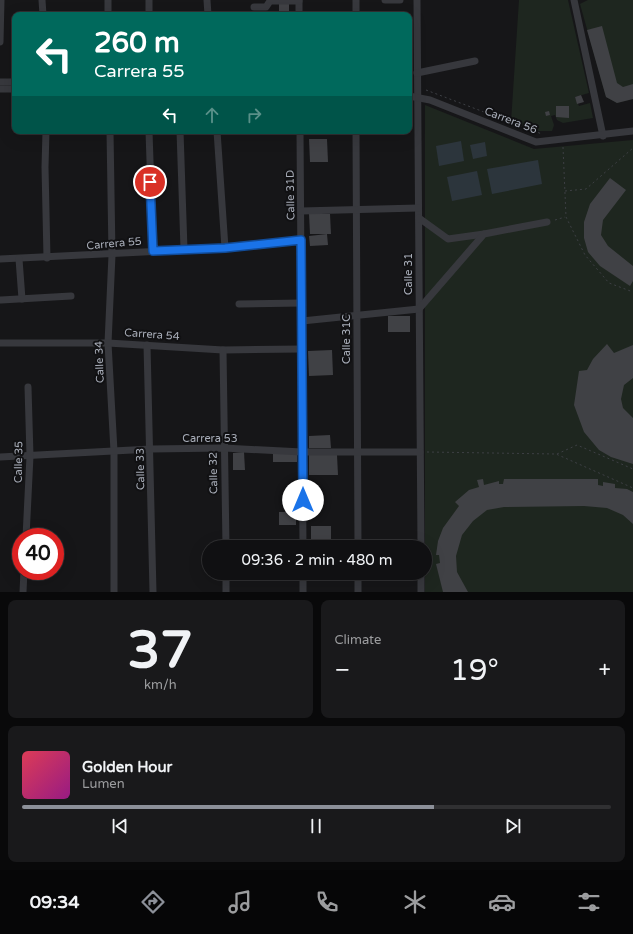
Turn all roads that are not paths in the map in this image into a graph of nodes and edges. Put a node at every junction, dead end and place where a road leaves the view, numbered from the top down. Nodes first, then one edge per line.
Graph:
1 (1, 0) edge
2 (42, 0) edge
3 (108, 0) edge
4 (149, 0) edge
5 (207, 0) edge
6 (298, 0) edge
7 (356, 0) edge
8 (384, 0) edge
9 (400, 0) edge
10 (417, 0) edge
11 (574, 0) edge
12 (254, 7) dead end
13 (43, 12) edge
14 (108, 12) edge
15 (149, 12) edge
16 (208, 12) edge
17 (299, 12) edge
18 (356, 12) edge
19 (0, 42) edge
20 (476, 61) dead end
21 (418, 73) junction
22 (0, 82) edge
23 (12, 82) edge
24 (0, 89) edge
25 (12, 89) edge
26 (412, 96) edge
27 (418, 96) junction
28 (633, 131) edge
29 (46, 134) edge
30 (110, 134) edge
31 (149, 134) edge
32 (180, 134) edge
33 (217, 134) edge
34 (300, 134) edge
35 (356, 134) edge
36 (603, 136) junction
37 (418, 208) junction
38 (357, 210) junction
39 (301, 211) junction
40 (418, 218) junction
41 (547, 222) road end
42 (484, 234) junction
43 (301, 240) junction
44 (225, 248) junction
45 (184, 249) junction
46 (153, 251) junction
47 (112, 255) junction
48 (47, 258) junction
49 (19, 259) junction
50 (0, 260) edge
51 (71, 296) dead end
52 (22, 299) junction
53 (1, 300) dead end
54 (239, 304) dead end
55 (302, 304) junction
56 (419, 309) junction
57 (357, 315) junction
58 (302, 321) junction
59 (0, 343) edge
60 (108, 343) junction
61 (147, 345) junction
62 (302, 349) junction
63 (223, 350) junction
64 (28, 387) dead end
65 (224, 448) junction
66 (151, 449) junction
67 (114, 451) junction
68 (302, 452) junction
69 (358, 452) junction
70 (420, 452) junction
71 (30, 456) junction
72 (0, 457) edge
73 (26, 528) edge
74 (226, 540) edge
75 (303, 540) edge
76 (358, 540) edge
77 (421, 540) edge
78 (24, 580) edge
79 (226, 580) edge
80 (303, 580) edge
81 (358, 580) edge
82 (421, 580) edge
83 (23, 592) edge
84 (114, 592) edge
85 (153, 592) edge
86 (226, 592) edge
87 (303, 592) edge
88 (358, 592) edge
89 (421, 592) edge

1 - 19 street
2 - 13 street
3 - 14 street
4 - 15 street
5 - 16 street
6 - 12 street
6 - 17 street
7 - 18 street
8 - 9 street
10 - 21 street, Calle 31
11 - 36 street
20 - 21 street
21 - 27 street, Calle 31
22 - 23 street
24 - 25 street
26 - 27 street, Carrera 56
27 - 36 street, Carrera 56
27 - 37 street, Calle 31
28 - 36 street, Carrera 56
29 - 48 street
30 - 47 street, Calle 34
31 - 46 street
32 - 45 street
33 - 44 street
34 - 39 street, Calle 31D
35 - 38 street, Calle 31C
37 - 38 street
37 - 40 street, Calle 31
38 - 39 street
38 - 57 street, Calle 31C
39 - 43 street, Calle 31D
40 - 42 street
40 - 56 street, Calle 31
41 - 42 street
42 - 56 street
43 - 44 street, Carrera 55
43 - 55 street, Calle 31D
44 - 45 street, Carrera 55
45 - 46 street, Carrera 55
46 - 47 street, Carrera 55
47 - 48 street, Carrera 55
47 - 60 street, Calle 34
48 - 49 street, Carrera 55
49 - 50 street, Carrera 55
49 - 52 street
51 - 52 street
52 - 53 street
54 - 55 street
55 - 58 street, Calle 31D
56 - 57 street
56 - 70 street, Calle 31
57 - 58 street
57 - 69 street, Calle 31C
58 - 62 street, Calle 31D
59 - 60 street, Carrera 54
60 - 61 street, Carrera 54
60 - 67 street, Calle 34
61 - 63 street, Carrera 54
61 - 66 street, Calle 33
62 - 63 street, Carrera 54
62 - 68 street, Calle 31D
63 - 65 street, Calle 32
64 - 71 street, Calle 35
65 - 66 street, Carrera 53
65 - 68 street, Carrera 53
65 - 74 street, Calle 32
66 - 67 street, Carrera 53
66 - 85 street, Calle 33
67 - 71 street, Carrera 53
67 - 84 street, Calle 34
68 - 69 street, Carrera 53
68 - 75 street, Calle 31D
69 - 70 street, Carrera 53
69 - 76 street, Calle 31C
70 - 77 street, Calle 31
71 - 72 street, Carrera 53
71 - 73 street, Calle 35
78 - 83 street
79 - 86 street
80 - 87 street
81 - 88 street
82 - 89 street

